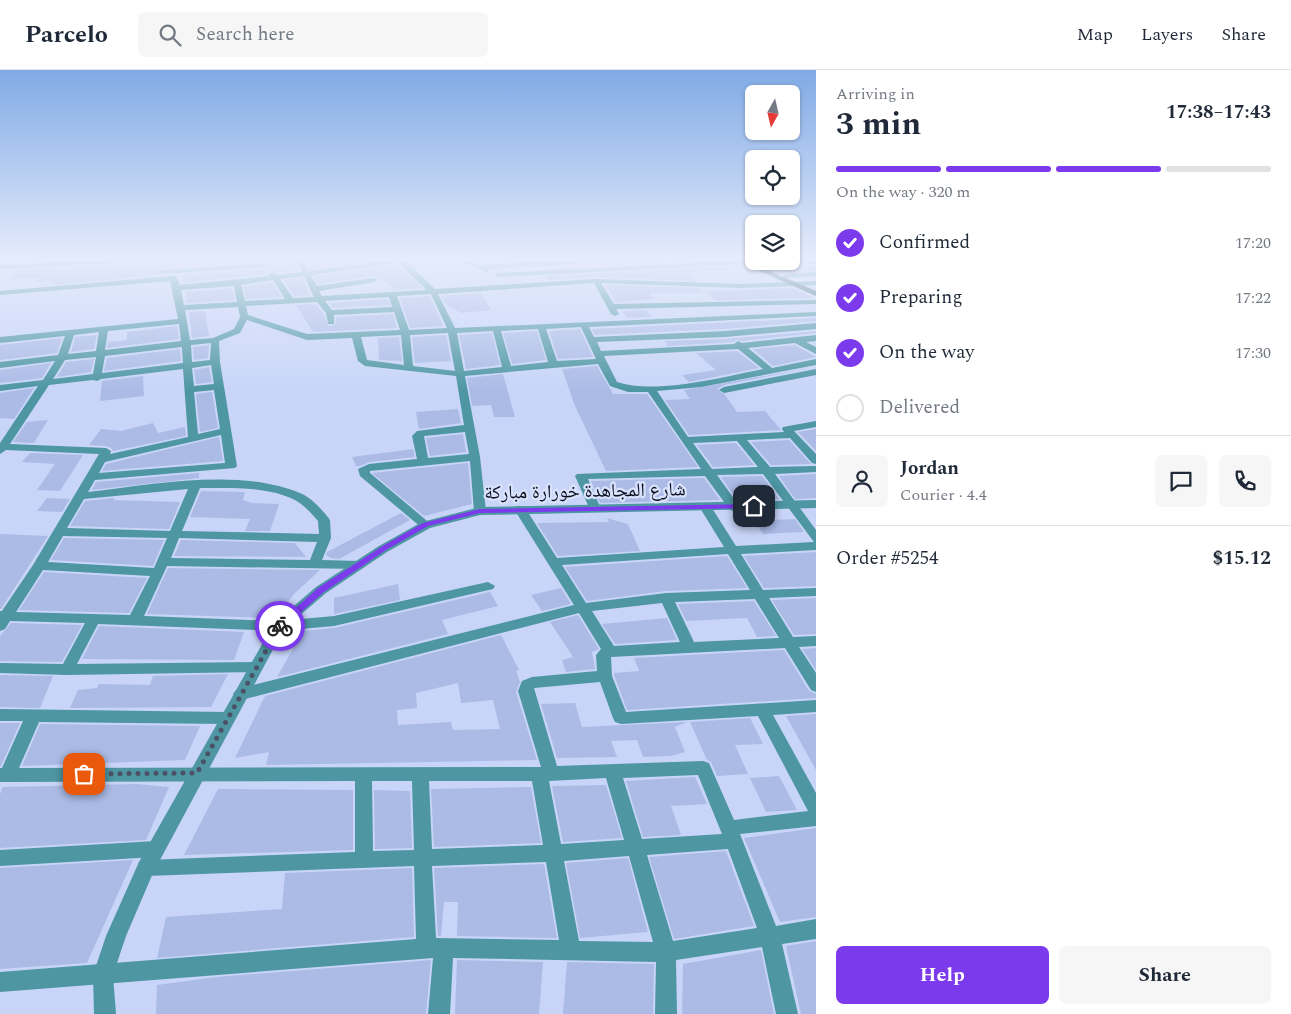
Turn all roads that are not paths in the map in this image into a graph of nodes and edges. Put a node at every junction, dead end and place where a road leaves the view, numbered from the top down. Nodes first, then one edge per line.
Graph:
1 (179, 303) edge
2 (258, 303) edge
3 (321, 303) edge
4 (394, 303) edge
5 (439, 303) edge
6 (609, 303) edge
7 (787, 303) edge
8 (242, 304) junction
9 (760, 304) joint
10 (611, 307) junction
11 (180, 308) junction
12 (396, 309) junction
13 (816, 314) edge
14 (797, 315) junction
15 (244, 317) junction
16 (759, 317) junction
17 (707, 319) junction
18 (181, 322) junction
19 (621, 324) junction
20 (584, 325) junction
21 (540, 326) junction
22 (815, 327) edge
23 (496, 328) junction
24 (104, 329) junction
25 (452, 330) junction
26 (777, 330) junction
27 (405, 332) junction
28 (70, 333) junction
29 (725, 334) junction
30 (356, 335) junction
31 (816, 338) edge
32 (0, 340) edge
33 (215, 340) junction
34 (592, 340) junction
35 (796, 340) junction
36 (186, 344) junction
37 (740, 346) junction
38 (816, 351) edge
39 (102, 354) junction
40 (62, 358) junction
41 (600, 358) junction
42 (214, 362) junction
43 (816, 362) edge
44 (0, 364) edge
45 (553, 364) junction
46 (186, 367) junction
47 (507, 368) junction
48 (409, 369) junction
49 (771, 370) junction
50 (816, 372) edge
51 (459, 374) junction
52 (97, 378) junction
53 (46, 384) junction
54 (220, 386) junction
55 (0, 388) edge
56 (651, 389) junction
57 (188, 390) junction
58 (724, 390) dead end
59 (816, 424) edge
60 (470, 428) junction
61 (226, 431) junction
62 (792, 435) junction
63 (739, 437) junction
64 (193, 439) junction
65 (685, 440) junction
66 (1, 449) edge
67 (812, 452) edge
68 (475, 457) junction
69 (99, 460) junction
70 (816, 461) edge
71 (423, 462) junction
72 (816, 469) edge
73 (767, 471) junction
74 (711, 474) junction
75 (91, 477) junction
76 (195, 486) junction
77 (82, 496) junction
78 (816, 504) edge
79 (792, 505) junction
80 (734, 507) junction
81 (706, 508) junction
82 (520, 509) junction
83 (595, 509) junction
84 (480, 511) junction
85 (426, 525) junction
86 (812, 528) edge
87 (60, 532) junction
88 (175, 535) junction
89 (325, 538) junction
90 (816, 539) edge
91 (816, 546) edge
92 (732, 550) junction
93 (552, 562) junction
94 (315, 563) junction
95 (359, 565) junction
96 (39, 566) junction
97 (161, 567) junction
98 (488, 586) dead end
99 (816, 592) edge
100 (761, 594) junction
101 (666, 598) junction
102 (581, 608) junction
103 (94, 619) junction
104 (2, 620) edge
105 (135, 620) junction
106 (280, 626) junction
107 (816, 641) edge
108 (790, 642) junction
109 (689, 647) junction
110 (610, 651) junction
111 (256, 667) junction
112 (0, 668) edge
113 (67, 670) junction
114 (605, 676) junction
115 (816, 686) edge
116 (240, 694) junction
117 (816, 706) edge
118 (763, 710) junction
119 (0, 715) edge
120 (33, 716) junction
121 (227, 718) junction
122 (613, 772) junction
123 (197, 773) junction
124 (4, 774) edge
125 (420, 774) junction
126 (545, 774) junction
127 (363, 775) junction
128 (816, 810) edge
129 (816, 818) edge
130 (731, 834) junction
131 (636, 848) junction
132 (156, 849) junction
133 (554, 853) junction
134 (0, 858) edge
135 (422, 859) junction
136 (364, 861) junction
137 (146, 868) junction
138 (816, 929) edge
139 (770, 937) junction
140 (435, 948) junction
141 (570, 949) junction
142 (666, 952) junction
143 (103, 975) junction
144 (0, 982) edge
145 (104, 1014) edge
146 (439, 1014) edge
147 (666, 1014) edge
148 (787, 1014) edge

1 - 11 street
2 - 8 street
3 - 12 street
4 - 12 street
5 - 25 street
6 - 10 street
7 - 9 street
8 - 11 street
8 - 15 street
9 - 10 street
10 - 19 street
11 - 18 street
12 - 27 street
13 - 14 street
14 - 16 street
14 - 22 street
15 - 30 street
15 - 33 street
16 - 17 street
16 - 26 street
17 - 19 street
17 - 29 street
18 - 24 street
18 - 36 street
19 - 20 street
20 - 21 street
20 - 34 street
21 - 23 street
21 - 45 street
22 - 26 street
23 - 25 street
23 - 47 street
24 - 28 street
24 - 39 street
25 - 27 street
25 - 51 street
26 - 29 street
26 - 35 street
27 - 30 street
27 - 48 street
28 - 32 street
28 - 40 street
29 - 34 street
29 - 37 street
30 - 48 street
31 - 35 street
33 - 36 street
33 - 42 street
34 - 41 street
35 - 37 street
35 - 38 street
36 - 39 street
36 - 46 street
37 - 41 street
37 - 49 street
39 - 40 street
39 - 52 street
40 - 44 street
40 - 53 street
41 - 45 street
41 - 56 street
42 - 46 street
42 - 54 street
43 - 49 street
45 - 47 street
46 - 52 street
46 - 57 street
47 - 51 street
48 - 51 street
49 - 56 street
50 - 58 street
51 - 60 street
52 - 53 street
53 - 55 street
53 - 66 street
54 - 57 street
54 - 61 street
56 - 65 street
57 - 64 street
59 - 62 street
60 - 68 street
60 - 71 street
61 - 64 street
61 - 75 street
62 - 63 street
62 - 67 street
63 - 65 street
63 - 73 street
64 - 69 street
65 - 74 street
66 - 69 street
67 - 70 street
68 - 71 street
68 - 84 street
69 - 75 street
71 - 85 street
72 - 73 street
73 - 74 street
73 - 79 street
74 - 80 street
74 - 83 street
75 - 77 street
76 - 77 street
76 - 88 street
76 - 89 street
77 - 87 street
78 - 79 street, شارع المجاهدة خورارة مباركة
79 - 80 street, شارع المجاهدة خورارة مباركة
79 - 86 street
80 - 81 street, شارع المجاهدة خورارة مباركة
81 - 83 street, شارع المجاهدة خورارة مباركة
81 - 92 street
82 - 83 street, شارع المجاهدة خورارة مباركة
82 - 84 street, شارع المجاهدة خورارة مباركة
82 - 93 street
84 - 85 street, شارع المجاهدة خورارة مباركة
85 - 95 street, شارع المجاهدة خورارة مباركة
86 - 90 street
87 - 88 street
87 - 96 street
88 - 89 street
88 - 97 street
89 - 94 street
91 - 92 street
92 - 93 street
92 - 100 street
93 - 102 street
94 - 95 street
94 - 97 street
95 - 106 street, شارع المجاهدة خورارة مباركة
96 - 97 street
96 - 104 street
97 - 105 street
98 - 106 street
99 - 100 street
100 - 101 street
100 - 108 street
101 - 102 street
101 - 109 street
102 - 110 street
102 - 116 street
103 - 104 street
103 - 105 street
103 - 113 street
105 - 106 street
106 - 111 street, شارع المجاهدة خورارة مباركة
107 - 108 street
108 - 109 street
108 - 115 street
109 - 110 street
110 - 114 street
111 - 113 street
111 - 116 street, شارع المجاهدة خورارة مباركة
112 - 113 street
114 - 118 street
114 - 126 street
116 - 121 street, شارع المجاهدة خورارة مباركة
117 - 118 street
118 - 128 street
119 - 120 street
120 - 121 street
120 - 124 street
121 - 123 street, شارع المجاهدة خورارة مباركة
122 - 126 street
122 - 130 street
122 - 131 street
123 - 124 street
123 - 127 street
123 - 132 street, شارع المجاهدة خورارة مباركة
125 - 126 street
125 - 127 street
125 - 135 street
126 - 133 street
127 - 136 street
129 - 130 street
130 - 131 street
130 - 139 street
131 - 133 street
131 - 142 street
132 - 134 street
132 - 137 street, شارع المجاهدة خورارة مباركة
133 - 135 street
133 - 141 street
135 - 136 street
135 - 140 street
136 - 137 street
137 - 143 street, شارع المجاهدة خورارة مباركة
138 - 139 street
139 - 142 street
139 - 148 street
140 - 141 street
140 - 143 street
140 - 146 street
141 - 142 street
142 - 147 street
143 - 144 street
143 - 145 street, شارع المجاهدة خورارة مباركة

